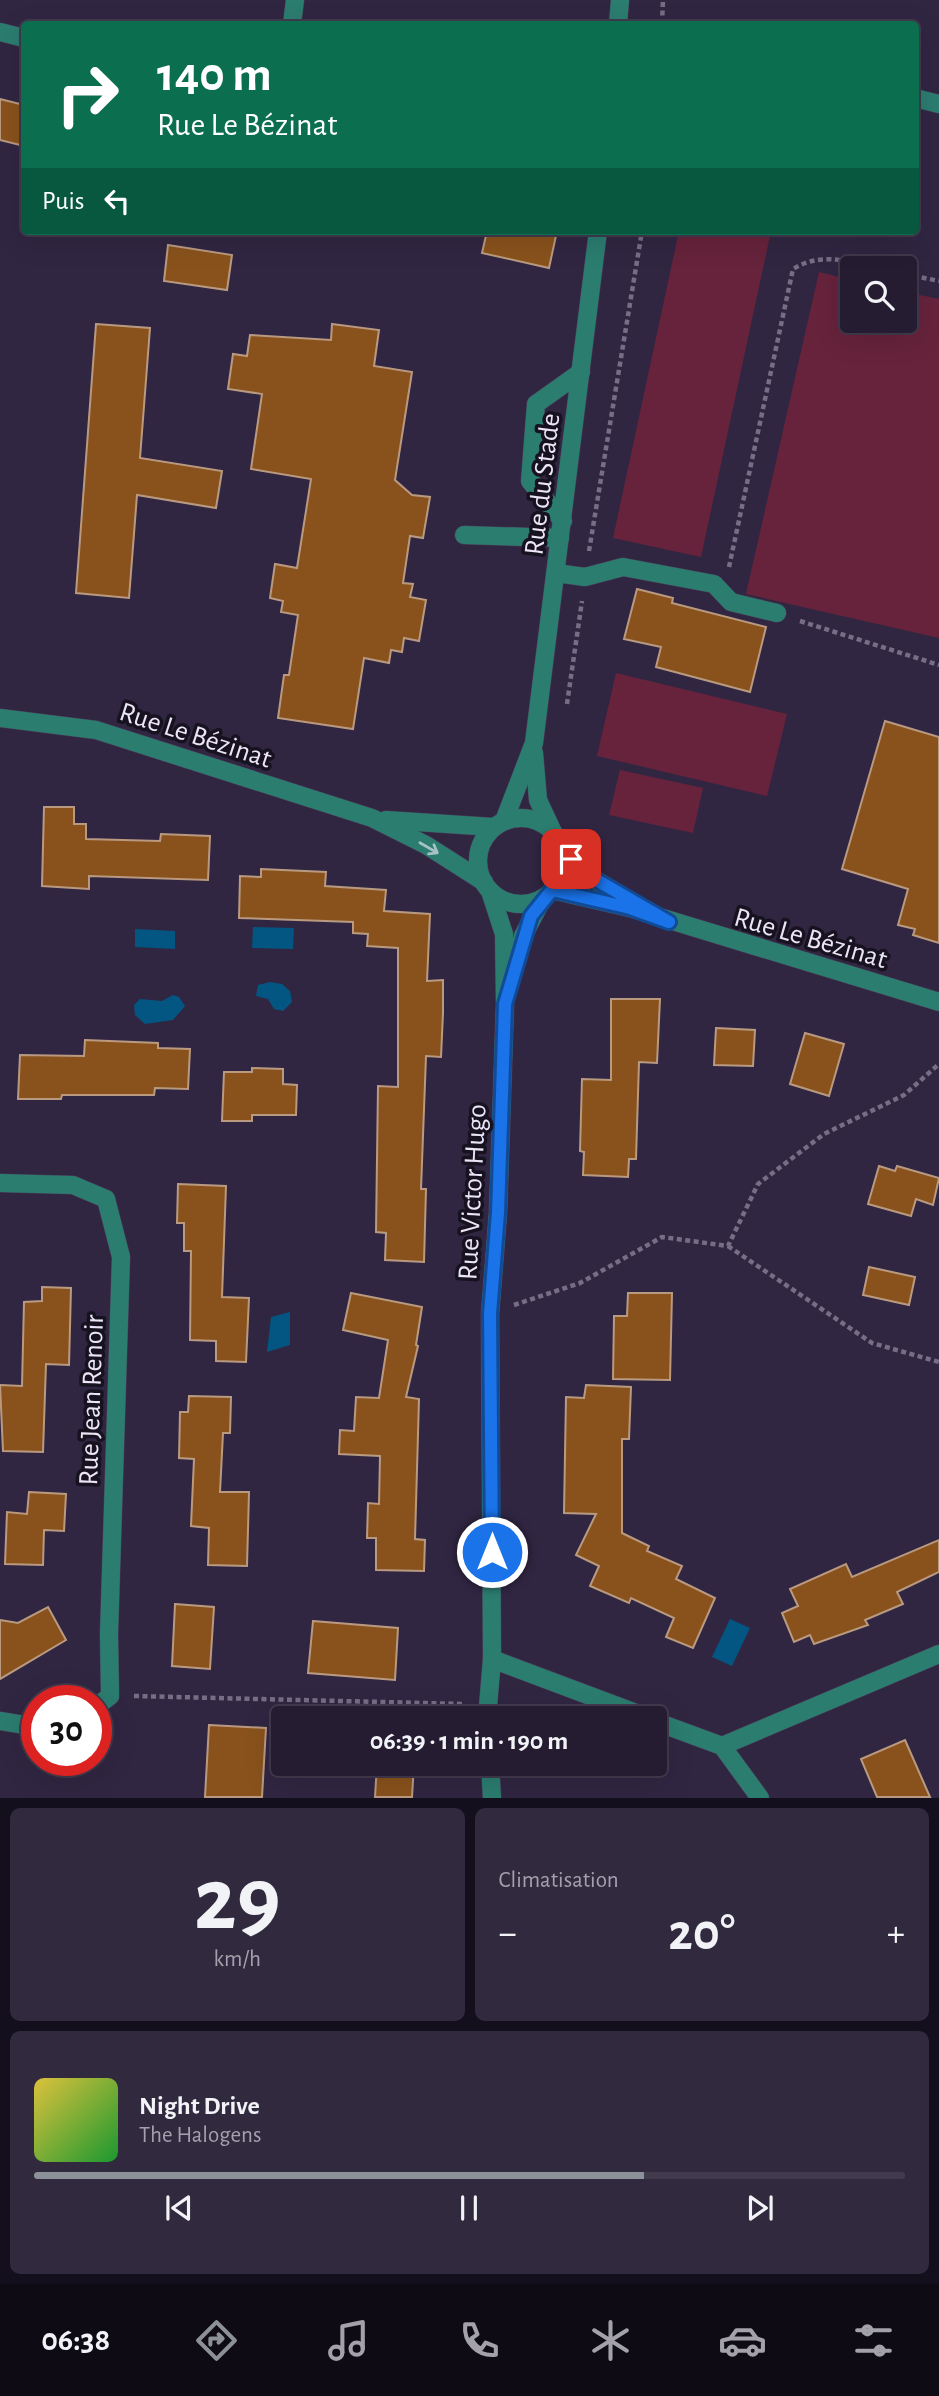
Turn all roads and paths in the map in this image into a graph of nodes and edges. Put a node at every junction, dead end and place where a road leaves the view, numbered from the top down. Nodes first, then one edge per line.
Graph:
1 (295, 0) edge
2 (620, 0) edge
3 (663, 0) edge
4 (292, 21) edge
5 (618, 21) edge
6 (662, 21) edge
7 (0, 33) edge
8 (21, 37) edge
9 (919, 99) edge
10 (939, 104) edge
11 (598, 235) edge
12 (641, 235) edge
13 (840, 260) edge
14 (917, 276) edge
15 (939, 281) edge
16 (581, 372) junction
17 (561, 530) junction
18 (464, 535) dead end
19 (556, 573) junction
20 (585, 577) junction
21 (722, 592) junction
22 (777, 613) joint
23 (939, 665) edge
24 (565, 713) dead end
25 (0, 718) edge
26 (534, 743) junction
27 (372, 818) junction
28 (499, 824) junction
29 (552, 831) junction
30 (563, 849) junction
31 (487, 887) junction
32 (547, 894) junction
33 (669, 922) junction
34 (939, 1002) edge
35 (505, 1004) junction
36 (939, 1065) edge
37 (0, 1183) edge
38 (727, 1246) junction
39 (490, 1314) junction
40 (939, 1362) edge
41 (939, 1654) edge
42 (492, 1658) junction
43 (110, 1685) edge
44 (112, 1696) edge
45 (346, 1706) edge
46 (488, 1706) edge
47 (618, 1706) edge
48 (0, 1721) edge
49 (21, 1724) edge
50 (667, 1726) edge
51 (722, 1746) junction
52 (491, 1776) edge
53 (492, 1797) edge
54 (760, 1797) edge

1 - 4 street
2 - 5 street
3 - 6 path
7 - 8 street
9 - 10 street
11 - 16 street, Rue du Stade
12 - 20 path
13 - 21 path
14 - 15 path
16 - 17 street, Rue du Stade
16 - 17 street
17 - 18 street
17 - 19 street, Rue du Stade
19 - 20 street
19 - 26 street, Rue du Stade
20 - 21 street
20 - 24 path
21 - 22 street
22 - 23 path
25 - 27 street, Rue Le Bézinat
26 - 28 street, Rue du Stade
26 - 29 street, Rue du Stade
27 - 28 street, Rue Le Bézinat
27 -> 31 street, Rue Le Bézinat
28 - 29 street
28 - 31 street
29 - 30 street
30 - 32 street
30 - 33 street, Rue Le Bézinat
31 - 32 street
31 - 35 street, Rue Victor Hugo
32 - 33 street, Rue Le Bézinat
32 - 35 street, Rue Victor Hugo
33 - 34 street, Rue Le Bézinat
35 - 39 street, Rue Victor Hugo
36 - 38 path
37 - 43 street, Rue Jean Renoir
38 - 39 path
38 - 40 path
39 - 42 street, Rue Victor Hugo
41 - 51 street
42 - 46 street, Rue Victor Hugo
42 - 47 street
44 - 45 path
48 - 49 street
50 - 51 street
51 - 54 street
52 - 53 street

